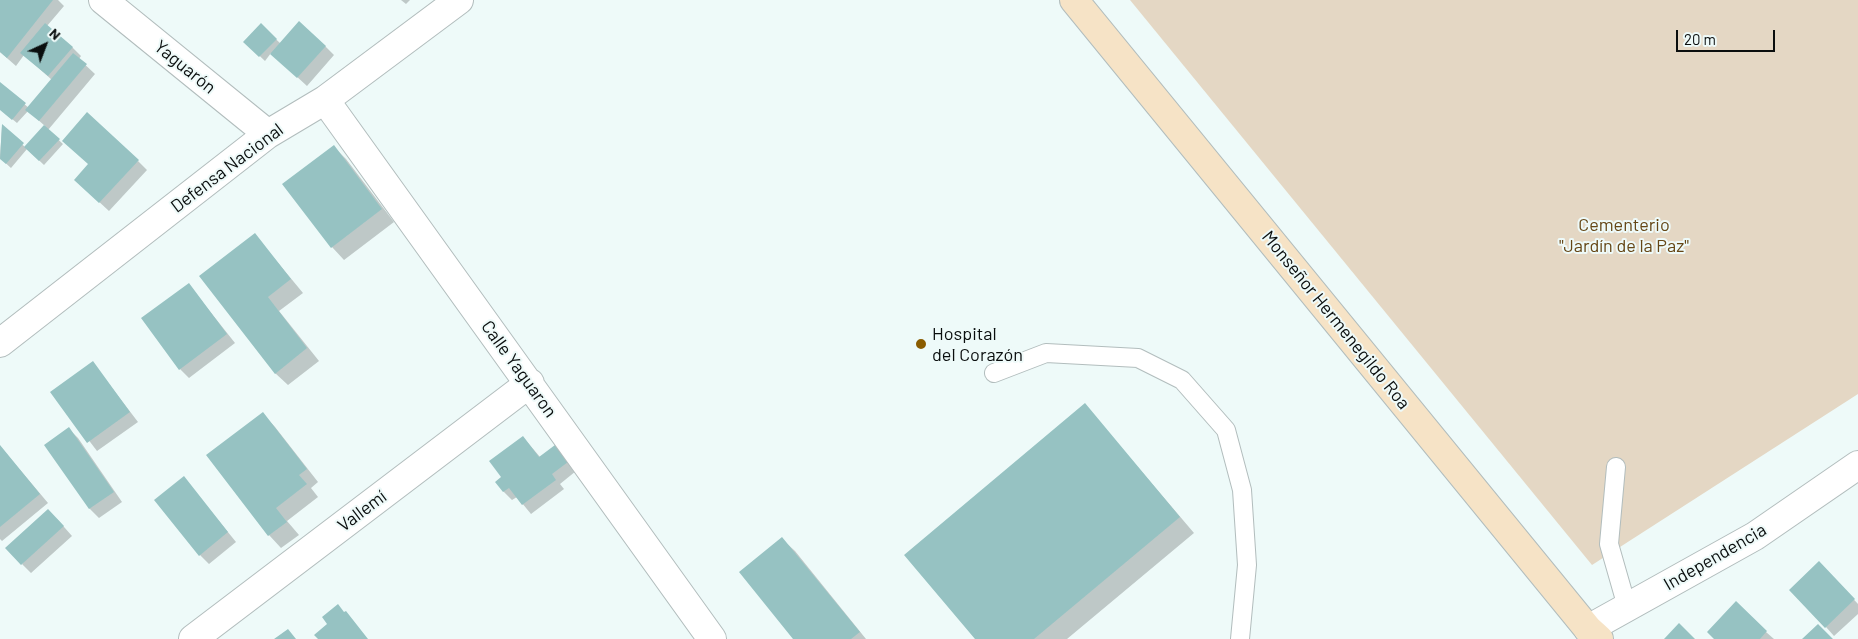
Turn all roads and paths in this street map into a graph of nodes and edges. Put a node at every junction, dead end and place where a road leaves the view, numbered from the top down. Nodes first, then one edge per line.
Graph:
1 (103, 0) edge
2 (459, 0) edge
3 (1074, 0) edge
4 (325, 100) junction
5 (268, 134) junction
6 (0, 342) edge
7 (994, 373) dead end
8 (530, 383) junction
9 (1858, 465) edge
10 (1616, 467) dead end
11 (1627, 607) junction
12 (1584, 636) edge
13 (194, 639) edge
14 (712, 639) edge
15 (1240, 639) edge

1 - 5 street, Yaguarón
2 - 4 street, Defensa Nacional
3 - 12 street, Monseñor Hermenegildo Roa
4 - 5 street, Defensa Nacional
4 - 8 street, Calle Yaguaron
5 - 6 street, Defensa Nacional
7 - 15 lane
8 - 13 street, Vallemí
8 - 14 street, Calle Yaguaron
9 - 11 street, Independencia
10 - 11 lane
11 - 12 street, Independencia

